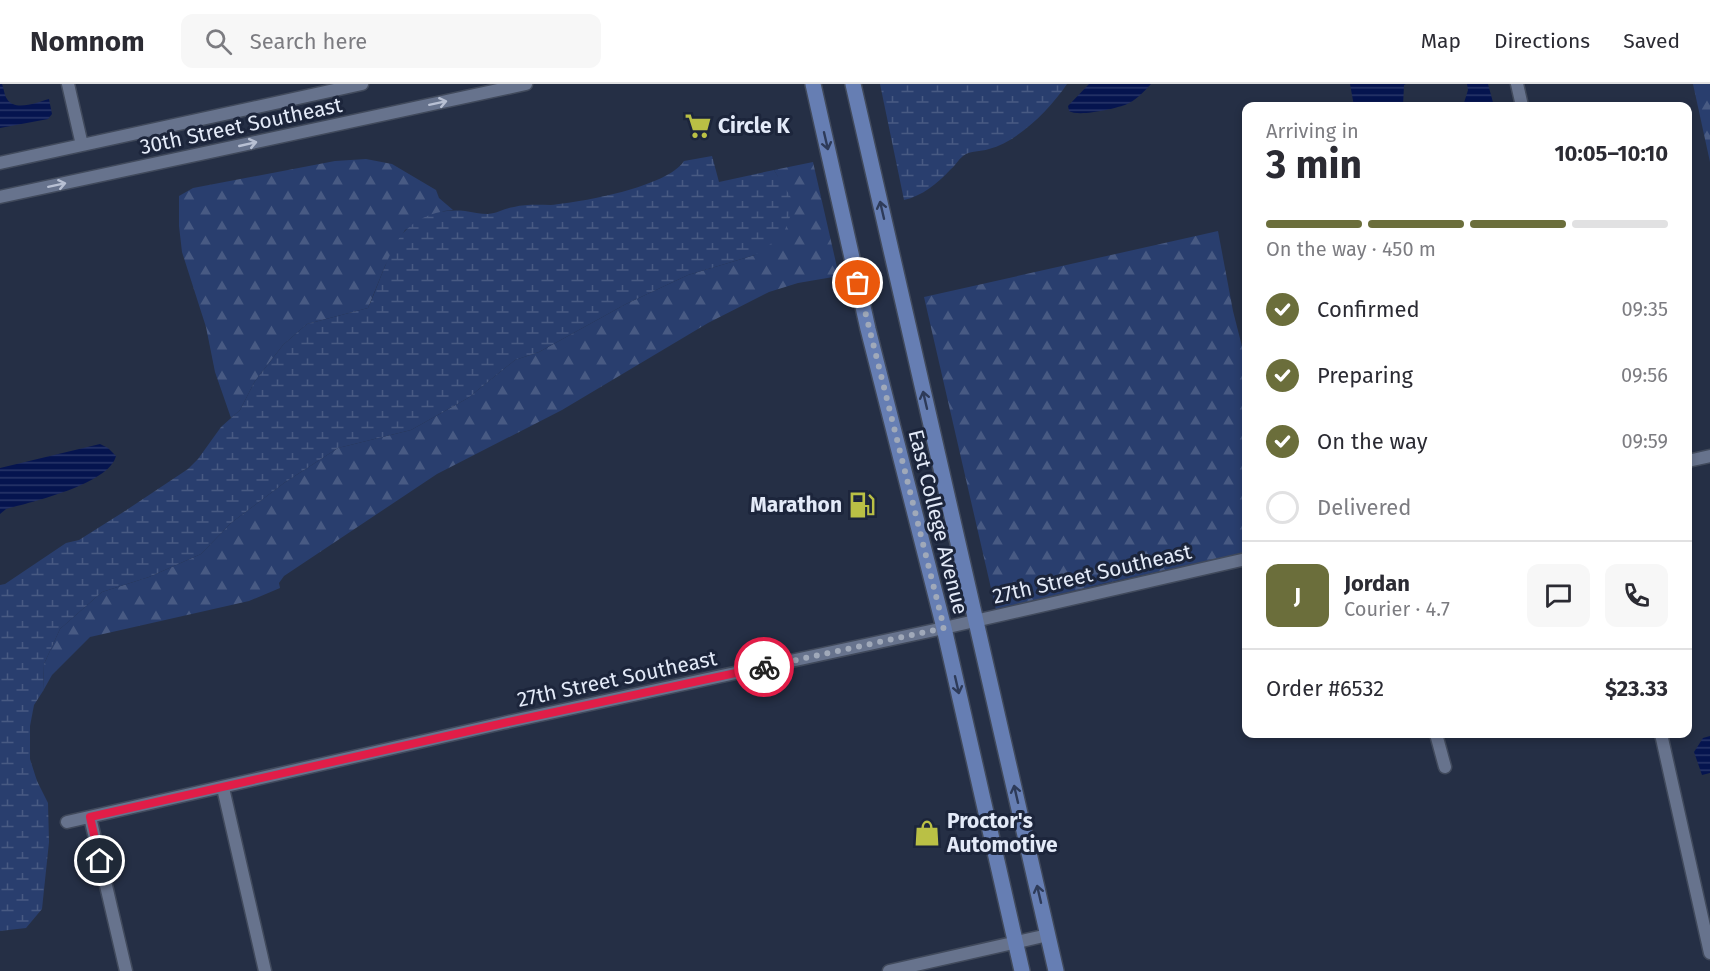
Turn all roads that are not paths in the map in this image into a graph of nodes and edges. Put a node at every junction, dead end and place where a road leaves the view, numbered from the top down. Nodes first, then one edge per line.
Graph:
1 (68, 84) edge
2 (362, 84) edge
3 (526, 84) edge
4 (813, 84) edge
5 (853, 84) edge
6 (1516, 84) edge
7 (1521, 102) edge
8 (82, 145) junction
9 (0, 163) edge
10 (0, 197) edge
11 (1710, 456) edge
12 (1692, 460) edge
13 (1242, 560) edge
14 (976, 621) junction
15 (944, 628) junction
16 (1438, 738) edge
17 (1663, 738) edge
18 (1444, 767) dead end
19 (223, 788) junction
20 (90, 817) junction
21 (67, 822) dead end
22 (1048, 936) junction
23 (1015, 943) junction
24 (1710, 953) edge
25 (126, 971) edge
26 (265, 971) edge
27 (889, 971) edge
28 (1022, 971) edge
29 (1056, 971) edge

1 - 8 street
2 - 8 street, 30th Street Southeast
10 -> 3 street, 30th Street Southeast
4 -> 15 main road, East College Avenue
14 -> 5 main road, East College Avenue
6 - 7 street
8 - 9 street, 30th Street Southeast
11 - 12 street
13 - 14 street, 27th Street Southeast
14 - 15 street, 27th Street Southeast
22 -> 14 main road, East College Avenue
15 - 19 street, 27th Street Southeast
15 -> 23 main road, East College Avenue
16 - 18 street
17 - 24 street
19 - 20 street, 27th Street Southeast
19 - 26 street
20 - 21 street, 27th Street Southeast
20 - 25 street
22 - 23 street
22 - 29 main road, East College Avenue
23 - 27 street
23 - 28 main road, East College Avenue

